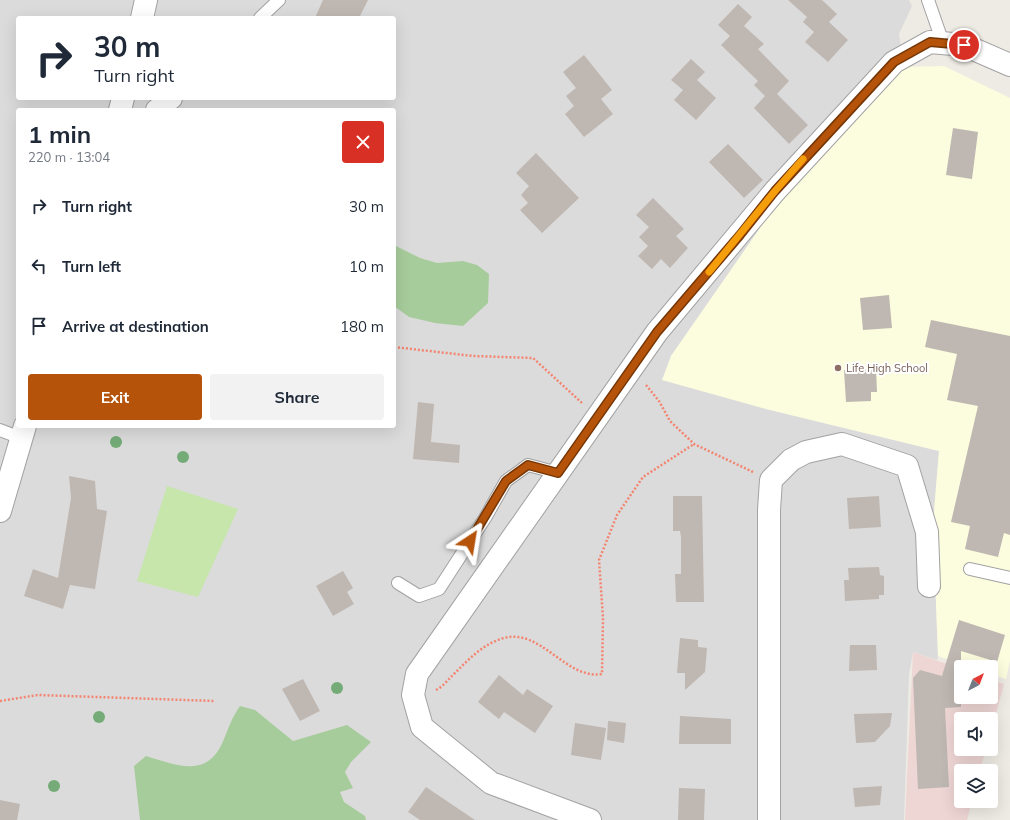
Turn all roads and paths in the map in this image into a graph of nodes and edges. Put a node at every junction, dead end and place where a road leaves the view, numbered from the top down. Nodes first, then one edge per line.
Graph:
1 (146, 0) edge
2 (279, 0) edge
3 (928, 0) edge
4 (142, 16) edge
5 (262, 16) edge
6 (943, 43) junction
7 (1010, 65) edge
8 (169, 100) edge
9 (159, 108) edge
10 (396, 347) edge
11 (632, 368) junction
12 (597, 417) junction
13 (0, 430) edge
14 (23, 432) edge
15 (694, 444) junction
16 (558, 473) junction
17 (771, 480) junction
18 (0, 511) edge
19 (970, 569) dead end
20 (1010, 578) edge
21 (398, 583) dead end
22 (929, 586) dead end
23 (413, 695) junction
24 (0, 701) edge
25 (215, 701) dead end
26 (590, 820) edge
27 (769, 820) edge

1 - 4 street
2 - 5 lane
3 - 6 lane
6 - 7 street
6 - 11 street
8 - 9 street
10 - 12 path
11 - 12 street
11 - 15 path
12 - 16 street
13 - 14 lane
14 - 18 street
15 - 17 path
15 - 23 path
16 - 21 lane
16 - 23 street
17 - 22 street
17 - 27 street
19 - 20 lane
23 - 26 street
24 - 25 path

